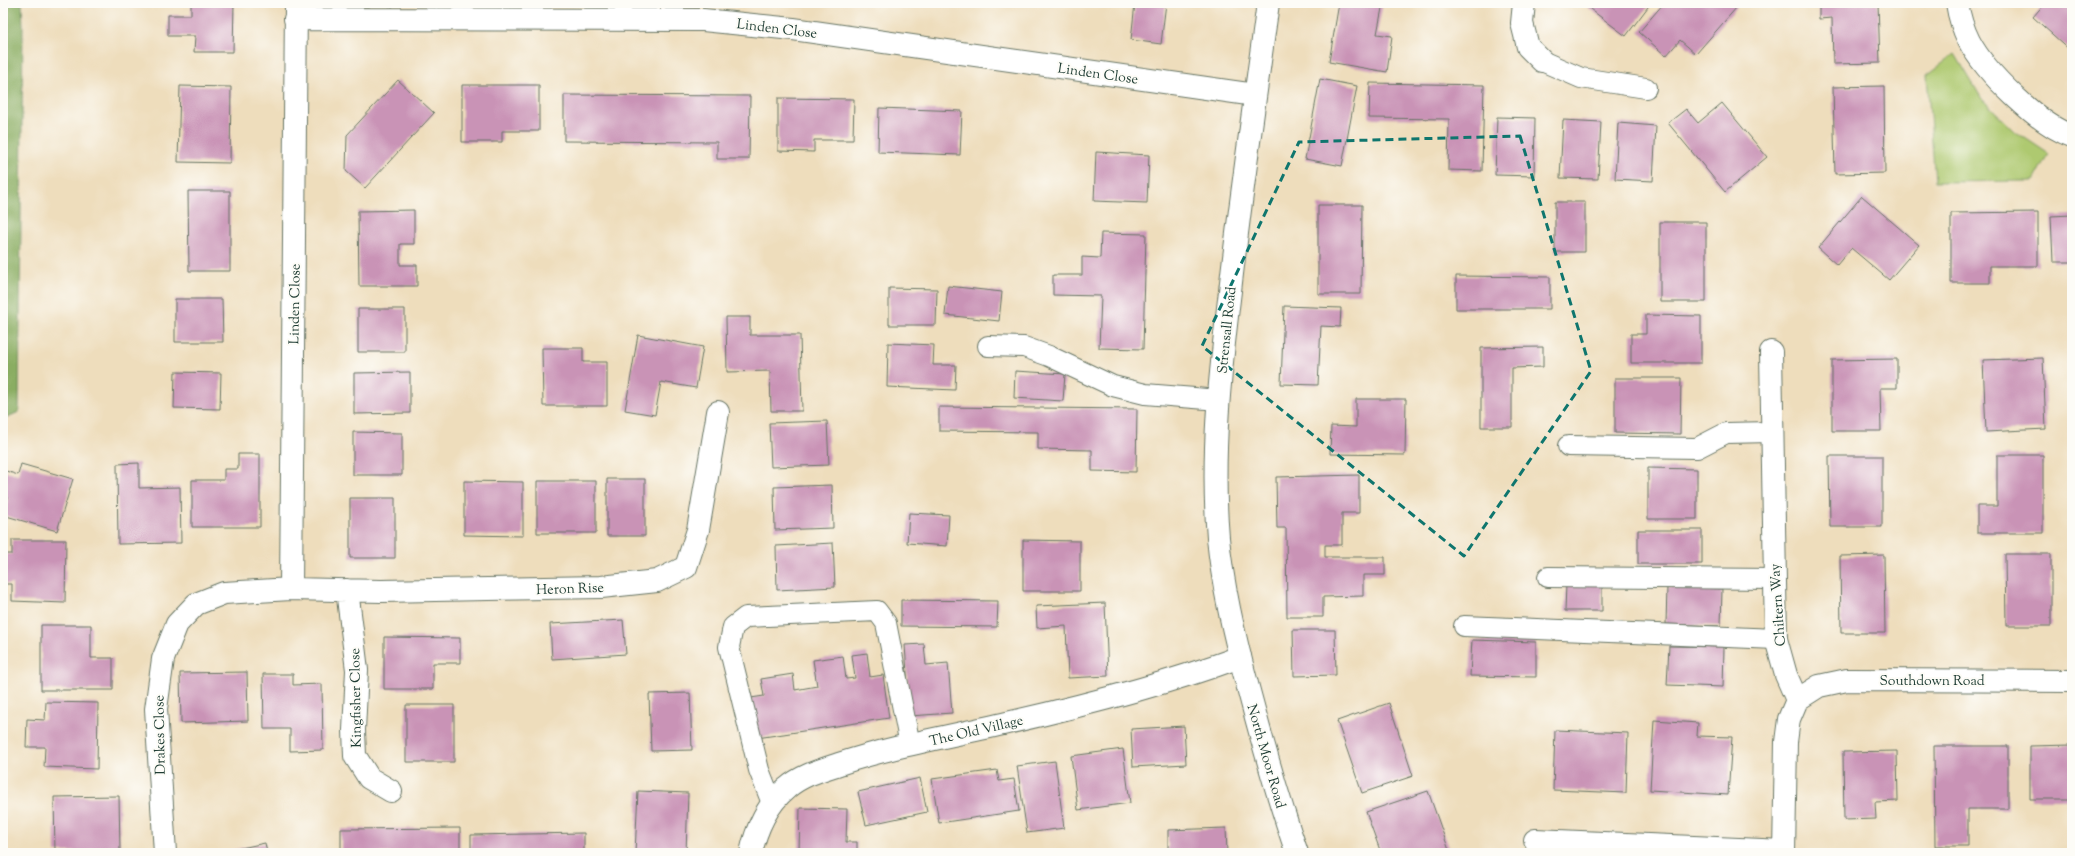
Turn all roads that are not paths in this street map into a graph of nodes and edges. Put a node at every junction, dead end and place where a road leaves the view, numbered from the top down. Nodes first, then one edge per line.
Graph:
1 (1268, 3) edge
2 (1524, 3) edge
3 (1957, 3) edge
4 (296, 11) edge
5 (1542, 61) joint
6 (1646, 88) dead end
7 (1255, 95) junction
8 (2072, 136) edge
9 (988, 346) dead end
10 (1770, 352) dead end
11 (1219, 400) junction
12 (718, 412) dead end
13 (1771, 432) junction
14 (1568, 446) dead end
15 (1548, 577) dead end
16 (1774, 578) junction
17 (291, 588) junction
18 (347, 590) junction
19 (1464, 626) dead end
20 (1776, 639) junction
21 (1240, 657) junction
22 (2072, 681) edge
23 (1797, 700) junction
24 (910, 744) junction
25 (391, 791) dead end
26 (772, 803) junction
27 (1535, 840) dead end
28 (1784, 852) edge
29 (165, 853) edge
30 (751, 853) edge
31 (1297, 853) edge

1 - 7 street, Strensall Road
2 - 5 street
3 - 8 street
4 - 7 street, Linden Close
4 - 17 street, Linden Close
5 - 6 lane
7 - 11 street, Strensall Road
9 - 11 lane
10 - 13 street, Chiltern Way
11 - 21 street, Strensall Road
12 - 18 street, Heron Rise
13 - 14 lane
13 - 16 street, Chiltern Way
15 - 16 lane
16 - 20 street, Chiltern Way
17 - 18 street, Heron Rise
17 - 29 street, Drakes Close
18 - 25 street, Kingfisher Close
19 - 20 lane
20 - 23 street, Chiltern Way
21 - 24 street, The Old Village
21 - 31 street, North Moor Road
22 - 23 street, Southdown Road
23 - 28 street
24 - 26 street, The Old Village
24 - 26 lane
26 - 30 street, The Old Village
27 - 28 street

